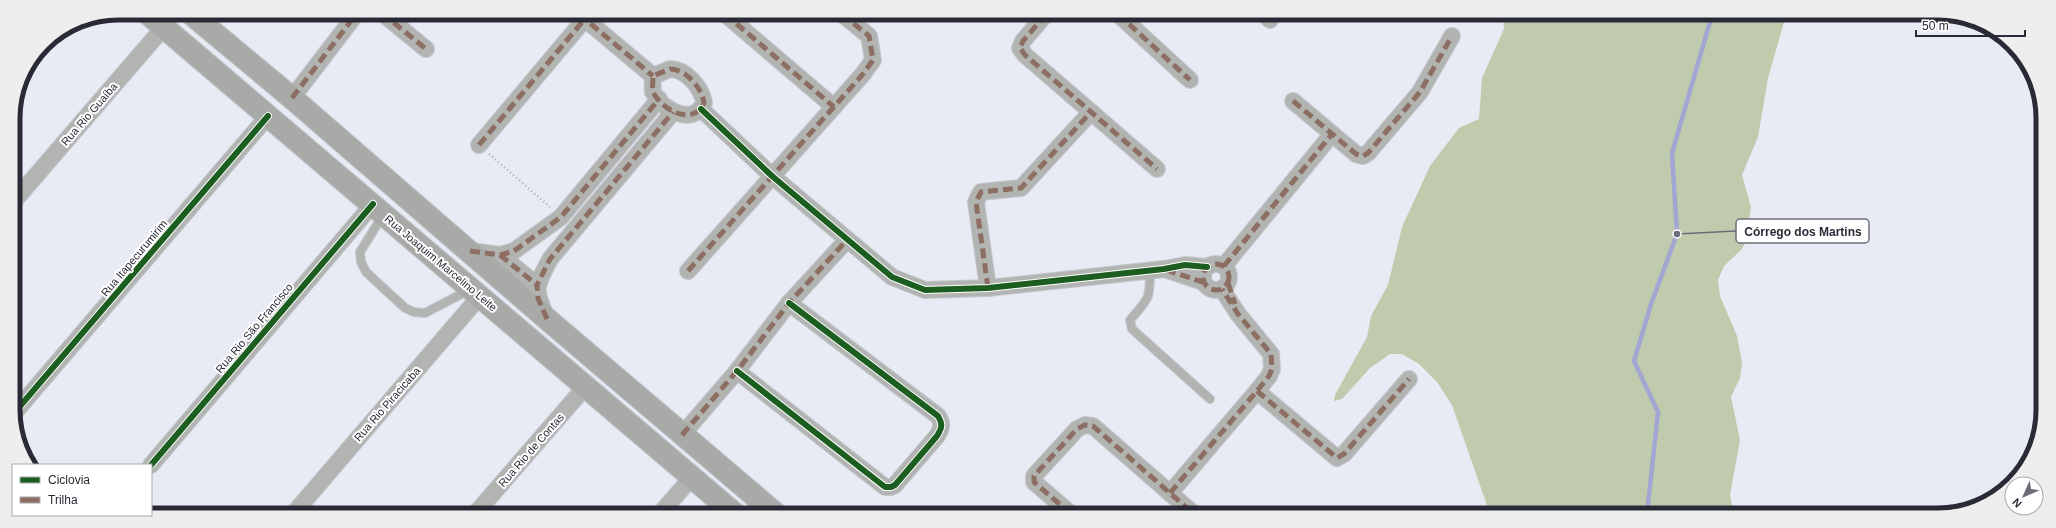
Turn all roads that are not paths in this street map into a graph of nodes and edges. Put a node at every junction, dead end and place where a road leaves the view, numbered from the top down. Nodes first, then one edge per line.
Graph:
1 (156, 20) edge
2 (198, 20) edge
3 (352, 20) edge
4 (391, 20) edge
5 (580, 20) edge
6 (590, 20) edge
7 (732, 20) edge
8 (849, 20) edge
9 (1041, 20) edge
10 (1128, 20) edge
11 (164, 27) junction
12 (212, 32) junction
13 (1452, 36) dead end
14 (426, 49) dead end
15 (192, 52) junction
16 (255, 69) junction
17 (653, 76) junction
18 (1190, 80) dead end
19 (238, 91) junction
20 (292, 98) junction
21 (659, 99) junction
22 (1293, 101) dead end
23 (834, 108) junction
24 (701, 109) junction
25 (673, 112) junction
26 (1091, 112) junction
27 (268, 116) junction
28 (1332, 134) junction
29 (479, 145) road end
30 (1157, 169) dead end
31 (772, 176) junction
32 (20, 194) edge
33 (378, 210) junction
34 (846, 241) junction
35 (470, 251) junction
36 (500, 255) junction
37 (1224, 266) junction
38 (1157, 270) junction
39 (688, 271) dead end
40 (1205, 275) junction
41 (537, 285) junction
42 (1225, 286) junction
43 (988, 288) junction
44 (476, 292) junction
45 (789, 303) junction
46 (503, 315) junction
47 (547, 319) junction
48 (737, 371) junction
49 (615, 376) junction
50 (1409, 379) dead end
51 (586, 386) junction
52 (1257, 391) junction
53 (1210, 399) dead end
54 (20, 406) edge
55 (682, 435) junction
56 (152, 464) edge
57 (692, 477) junction
58 (1170, 493) junction
59 (298, 508) edge
60 (480, 508) edge
61 (665, 508) edge
62 (727, 508) edge
63 (769, 508) edge
64 (1064, 508) edge
65 (1187, 508) edge

1 - 11 main road, Rua Joaquim Marcelino Leite
2 - 12 main road
3 - 20 street
4 - 14 street
5 - 29 street
6 - 17 street
7 - 23 street
8 - 23 street
9 - 26 street
10 - 18 street
11 - 15 main road, Rua Joaquim Marcelino Leite
11 - 32 street, Rua Rio Guaíba
12 - 15 main road
12 - 16 main road
13 - 28 street
15 - 19 main road, Rua Joaquim Marcelino Leite
16 - 19 main road
16 - 20 main road
17 - 21 street
17 - 24 street
19 - 27 main road, Rua Joaquim Marcelino Leite
20 - 35 main road
21 - 25 street
21 - 36 street
22 - 28 street
23 - 31 street
24 - 25 street
24 - 31 street
25 - 41 street
26 - 30 street
26 - 43 street
27 - 33 main road, Rua Joaquim Marcelino Leite
27 - 54 street, Rua Itapecurumirim
28 - 37 street
31 - 34 street
31 - 39 street
33 - 35 main road
33 - 44 main road, Rua Joaquim Marcelino Leite
33 - 44 lane
33 - 56 street, Rua Rio São Francisco
34 - 43 street
34 - 45 street
35 - 36 street
35 - 47 main road
36 - 41 street
37 - 40 street
37 - 42 street
38 - 40 street
38 - 43 street
38 - 53 lane
40 - 42 street
41 - 47 street
42 - 52 street
44 - 46 main road, Rua Joaquim Marcelino Leite
44 - 59 street, Rua Rio Piracicaba
45 - 48 street
45 - 48 street
46 - 49 main road
46 - 51 main road, Rua Joaquim Marcelino Leite
47 - 49 main road
48 - 55 street
49 - 55 main road
50 - 52 street
51 - 57 main road, Rua Joaquim Marcelino Leite
51 - 60 street, Rua Rio de Contas
52 - 58 street
55 - 63 main road
57 - 61 street
57 - 62 main road, Rua Joaquim Marcelino Leite
58 - 64 street
58 - 65 street

